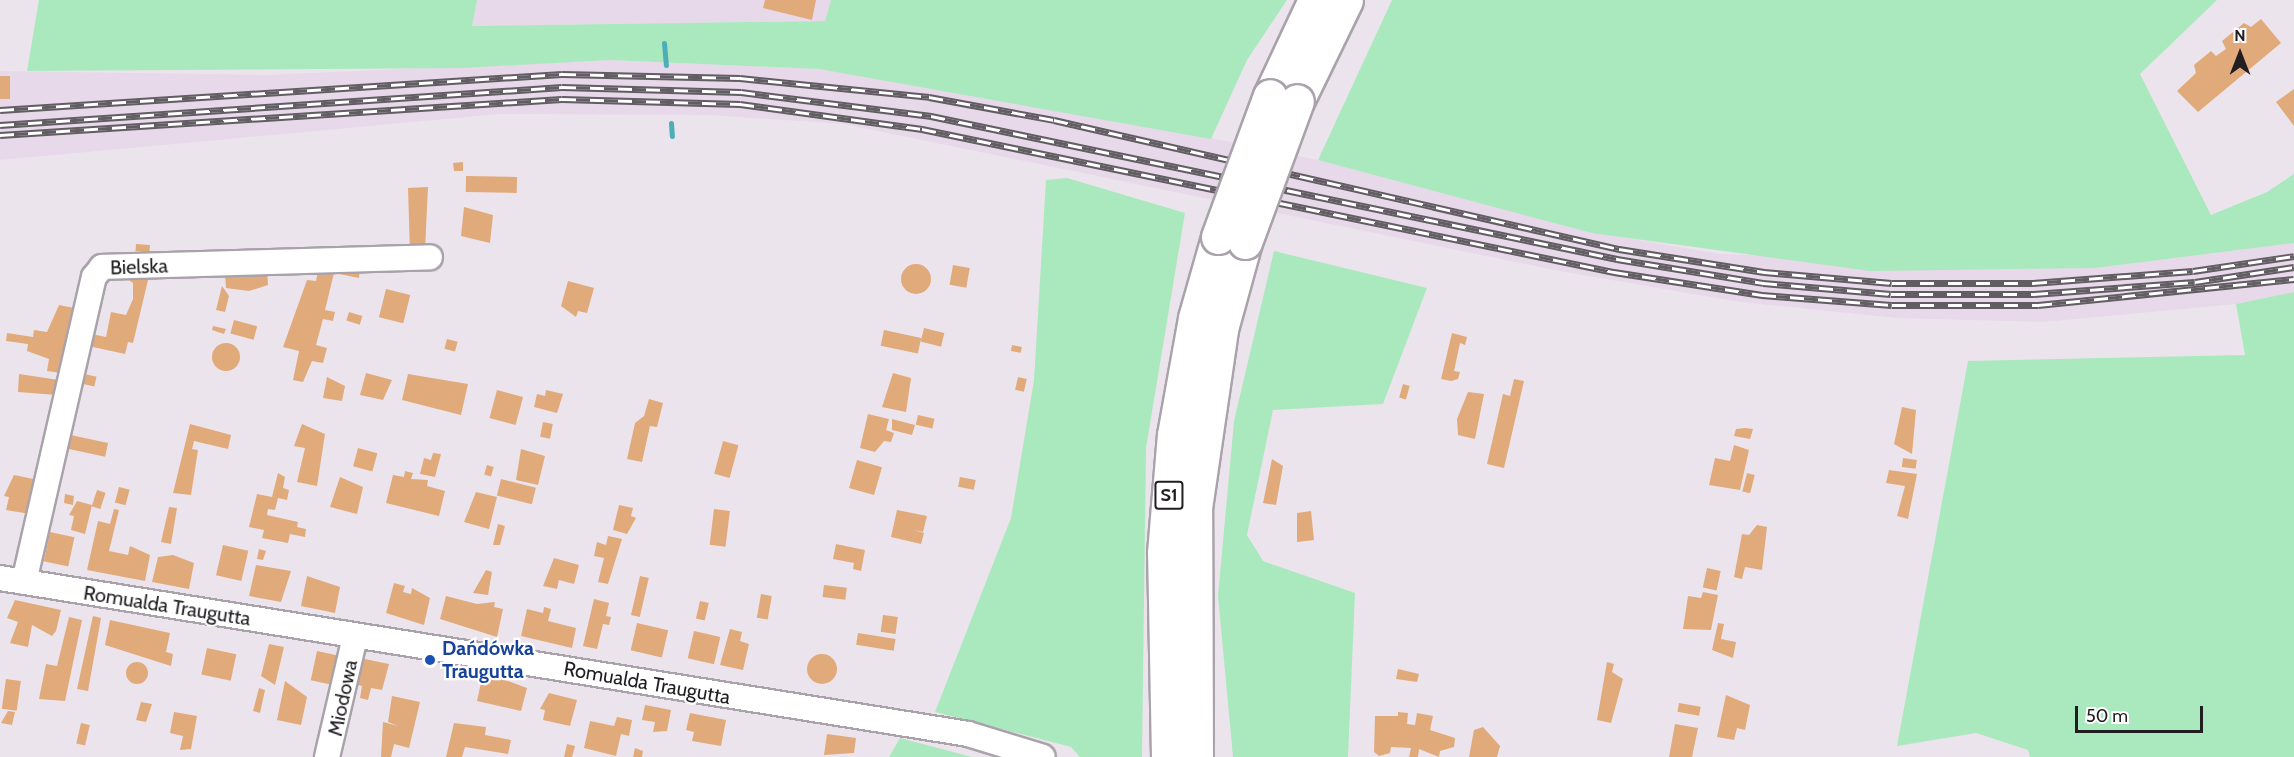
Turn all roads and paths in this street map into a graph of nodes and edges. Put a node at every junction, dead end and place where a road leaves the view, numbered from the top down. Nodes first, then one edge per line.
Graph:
1 (1315, 0) edge
2 (1346, 0) edge
3 (1283, 99) junction
4 (1231, 240) junction
5 (430, 257) dead end
6 (7, 582) edge
7 (355, 637) junction
8 (327, 757) edge
9 (1043, 757) edge
10 (1168, 757) edge
11 (1196, 757) edge

1 - 3 highway, S1
2 - 3 highway, S1
3 - 4 highway, S1, bridge
4 - 10 highway, S1
4 - 11 highway, S1
5 - 6 street, Bielska
6 - 7 street, Romualda Traugutta
7 - 8 street, Miodowa
7 - 9 street, Romualda Traugutta

